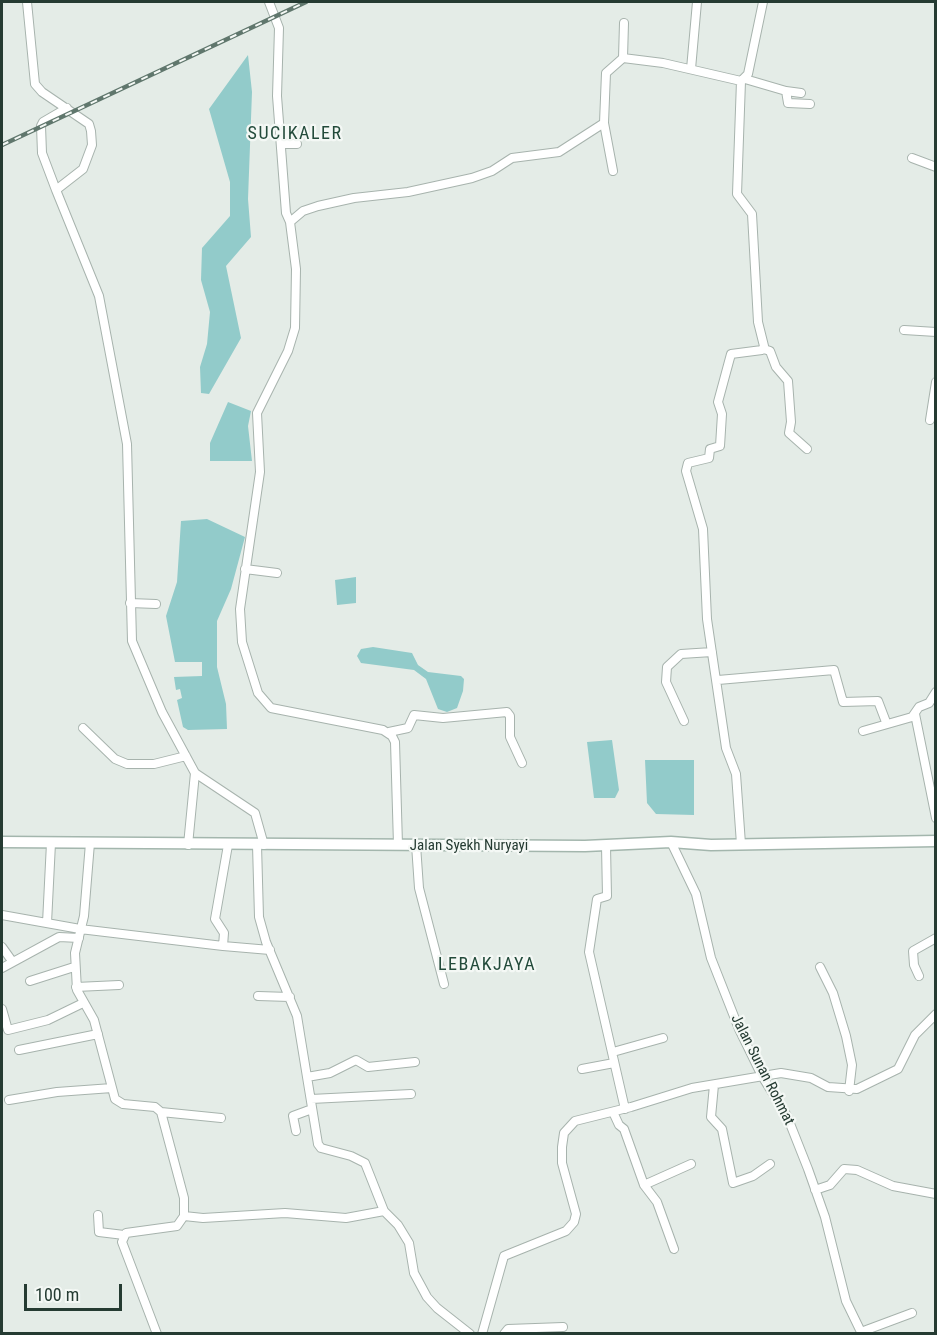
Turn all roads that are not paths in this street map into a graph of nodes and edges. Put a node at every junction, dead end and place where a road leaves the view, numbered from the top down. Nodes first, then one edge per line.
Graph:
1 (27, 2) edge
2 (268, 2) edge
3 (697, 2) edge
4 (763, 2) edge
5 (624, 23) dead end
6 (622, 58) junction
7 (691, 69) junction
8 (743, 80) junction
9 (786, 91) junction
10 (801, 93) dead end
11 (810, 104) dead end
12 (68, 108) junction
13 (604, 123) junction
14 (282, 144) junction
15 (297, 144) dead end
16 (912, 158) dead end
17 (936, 166) edge
18 (613, 171) dead end
19 (57, 190) junction
20 (290, 222) junction
21 (904, 330) dead end
22 (936, 332) edge
23 (764, 349) junction
24 (936, 382) edge
25 (930, 420) dead end
26 (807, 450) dead end
27 (245, 569) junction
28 (277, 573) dead end
29 (130, 603) junction
30 (156, 604) dead end
31 (712, 652) junction
32 (718, 680) junction
33 (936, 692) edge
34 (915, 714) junction
35 (684, 721) dead end
36 (886, 722) junction
37 (83, 728) dead end
38 (863, 731) dead end
39 (389, 732) junction
40 (186, 756) junction
41 (522, 762) dead end
42 (195, 773) junction
43 (936, 818) edge
44 (936, 841) edge
45 (2, 842) edge
46 (670, 842) junction
47 (51, 843) junction
48 (90, 843) junction
49 (741, 844) junction
50 (188, 845) junction
51 (228, 845) junction
52 (260, 845) junction
53 (398, 845) junction
54 (416, 845) junction
55 (606, 846) junction
56 (2, 915) edge
57 (46, 923) junction
58 (80, 933) junction
59 (936, 938) edge
60 (223, 946) junction
61 (2, 947) edge
62 (270, 950) junction
63 (12, 961) junction
64 (74, 967) junction
65 (820, 967) dead end
66 (2, 968) edge
67 (919, 976) dead end
68 (30, 981) dead end
69 (444, 984) dead end
70 (119, 985) dead end
71 (76, 987) junction
72 (258, 996) dead end
73 (290, 997) junction
74 (83, 1003) junction
75 (2, 1009) edge
76 (936, 1014) edge
77 (98, 1034) junction
78 (663, 1038) dead end
79 (19, 1050) dead end
80 (613, 1052) junction
81 (416, 1062) dead end
82 (614, 1063) junction
83 (582, 1069) dead end
84 (762, 1076) junction
85 (308, 1077) junction
86 (714, 1085) junction
87 (112, 1088) junction
88 (849, 1090) junction
89 (411, 1094) dead end
90 (310, 1099) junction
91 (9, 1101) dead end
92 (312, 1109) junction
93 (625, 1109) junction
94 (160, 1112) junction
95 (613, 1112) junction
96 (220, 1118) dead end
97 (296, 1131) dead end
98 (691, 1164) dead end
99 (770, 1164) dead end
100 (644, 1185) junction
101 (815, 1190) junction
102 (936, 1194) edge
103 (384, 1211) junction
104 (98, 1215) dead end
105 (184, 1216) junction
106 (124, 1235) junction
107 (674, 1249) dead end
108 (912, 1313) dead end
109 (563, 1327) dead end
110 (861, 1333) edge
111 (158, 1334) edge
112 (470, 1334) edge
113 (482, 1334) edge
114 (504, 1334) edge

1 - 12 street
2 - 14 street
3 - 7 street
4 - 8 street
5 - 6 street
6 - 7 street
6 - 13 street
7 - 8 street
8 - 9 street
8 - 23 street
9 - 10 street
9 - 11 street
12 - 19 street
12 - 19 street
13 - 18 street
13 - 20 street
14 - 15 street
14 - 20 street
16 - 17 street
19 - 29 street
20 - 27 street
21 - 22 street
23 - 26 street
23 - 31 street
24 - 25 street
27 - 28 street
27 - 39 street
29 - 30 street
29 - 40 street
31 - 32 street
31 - 35 street
32 - 36 street
32 - 49 street
33 - 34 street
34 - 36 street
34 - 43 street
36 - 38 street
37 - 40 street
39 - 41 street
39 - 53 street
40 - 42 street
42 - 50 street
42 - 52 street
44 - 49 main road, Jalan Syekh Nuryayi
45 - 47 main road, Jalan Syekh Nuryayi
46 - 49 main road, Jalan Syekh Nuryayi
46 - 55 main road, Jalan Syekh Nuryayi
46 - 84 street, Jalan Sunan Rohmat
47 - 48 main road, Jalan Syekh Nuryayi
47 - 57 street
48 - 50 main road, Jalan Syekh Nuryayi
48 - 58 street
50 - 51 main road, Jalan Syekh Nuryayi
51 - 52 main road, Jalan Syekh Nuryayi
51 - 60 street
52 - 53 main road, Jalan Syekh Nuryayi
52 - 62 street
53 - 54 main road, Jalan Syekh Nuryayi
54 - 55 main road, Jalan Syekh Nuryayi
54 - 69 street
55 - 80 street
56 - 57 street
57 - 58 street
58 - 60 street
58 - 63 street
58 - 64 street
59 - 67 street
60 - 62 street
61 - 63 street
62 - 73 street
63 - 66 street
64 - 68 street
64 - 71 street
65 - 88 street
70 - 71 street
71 - 74 street
72 - 73 street
73 - 85 street
74 - 75 street
74 - 77 street
76 - 88 street
77 - 79 street
77 - 87 street
78 - 80 street
80 - 82 street
81 - 85 street
82 - 83 street
82 - 93 street
84 - 86 street
84 - 88 street
84 - 101 street, Jalan Sunan Rohmat
85 - 90 street
86 - 93 street
86 - 99 street
87 - 91 street
87 - 94 street
89 - 90 street
90 - 92 street
92 - 97 street
92 - 103 street
93 - 95 street
94 - 96 street
94 - 105 street
95 - 100 street
95 - 113 street
98 - 100 street
100 - 107 street
101 - 102 street
101 - 110 street, Jalan Sunan Rohmat
103 - 105 street
103 - 112 street
104 - 106 street
105 - 106 street
106 - 111 street
108 - 110 street
109 - 114 street

